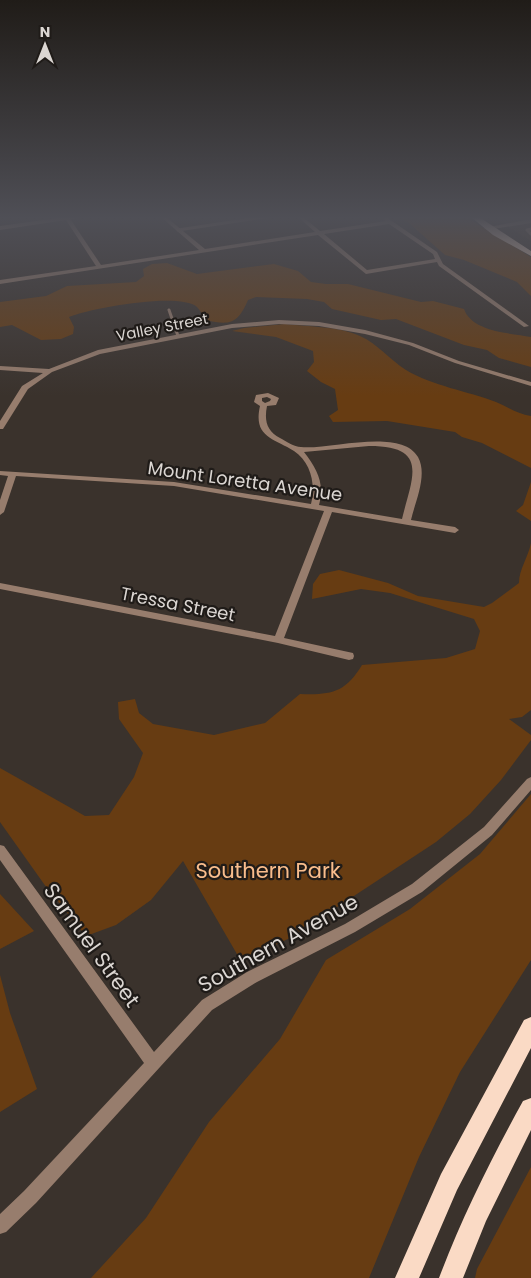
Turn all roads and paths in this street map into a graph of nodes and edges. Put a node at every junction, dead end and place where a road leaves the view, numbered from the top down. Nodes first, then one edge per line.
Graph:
1 (36, 277) edge
2 (457, 277) edge
3 (0, 282) edge
4 (169, 310) dead end
5 (526, 326) dead end
6 (178, 336) junction
7 (0, 368) edge
8 (50, 371) junction
9 (531, 384) edge
10 (264, 405) dead end
11 (0, 427) edge
12 (298, 450) junction
13 (0, 473) edge
14 (13, 474) junction
15 (314, 507) junction
16 (329, 509) junction
17 (0, 512) edge
18 (406, 522) junction
19 (455, 530) dead end
20 (0, 586) edge
21 (278, 640) junction
22 (349, 656) dead end
23 (531, 782) edge
24 (0, 850) edge
25 (531, 1027) edge
26 (152, 1062) junction
27 (531, 1109) edge
28 (0, 1226) edge
29 (407, 1278) edge
30 (451, 1278) edge

1 - 3 street
2 - 5 street
4 - 6 lane
6 - 8 street, Valley Street
6 - 9 street, Valley Street
7 - 8 street
8 - 11 street, Valley Street
10 - 12 street
12 - 15 street
12 - 18 street
13 - 14 street, Mount Loretta Avenue
14 - 15 street, Mount Loretta Avenue
14 - 17 street
15 - 16 street, Mount Loretta Avenue
16 - 18 street, Mount Loretta Avenue
16 - 21 street
18 - 19 street, Mount Loretta Avenue
20 - 21 street, Tressa Street
21 - 22 street, Tressa Street
23 - 26 street, Southern Avenue
24 - 26 street, Samuel Street
25 - 29 highway
26 - 28 street, Southern Avenue
27 - 30 highway

